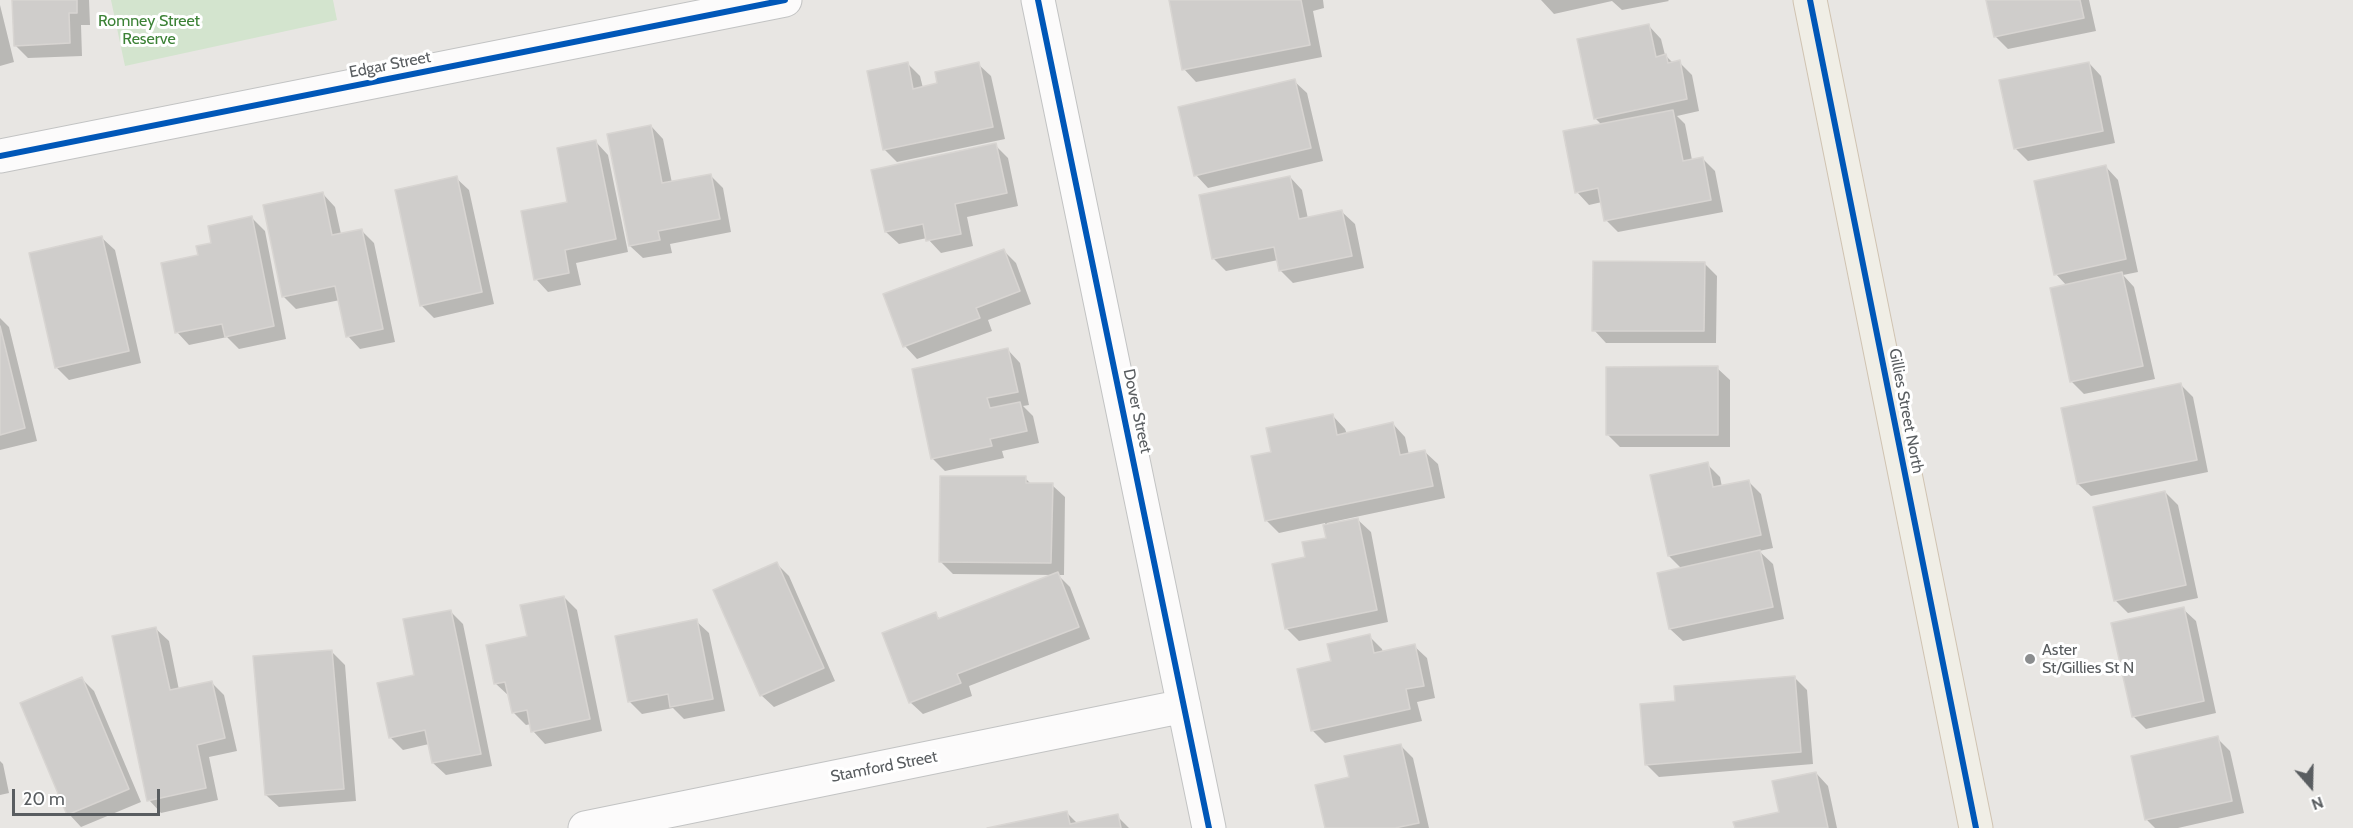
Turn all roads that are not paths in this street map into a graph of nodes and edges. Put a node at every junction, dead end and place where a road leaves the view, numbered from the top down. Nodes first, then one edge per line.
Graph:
1 (784, 0) edge
2 (1038, 0) edge
3 (1810, 0) edge
4 (0, 156) edge
5 (1184, 706) junction
6 (585, 828) edge
7 (1209, 828) edge
8 (1976, 828) edge

1 - 4 street, Edgar Street
2 - 5 street, Dover Street
3 - 8 main road, Gillies Street North
5 - 6 street, Stamford Street
5 - 7 street, Dover Street

